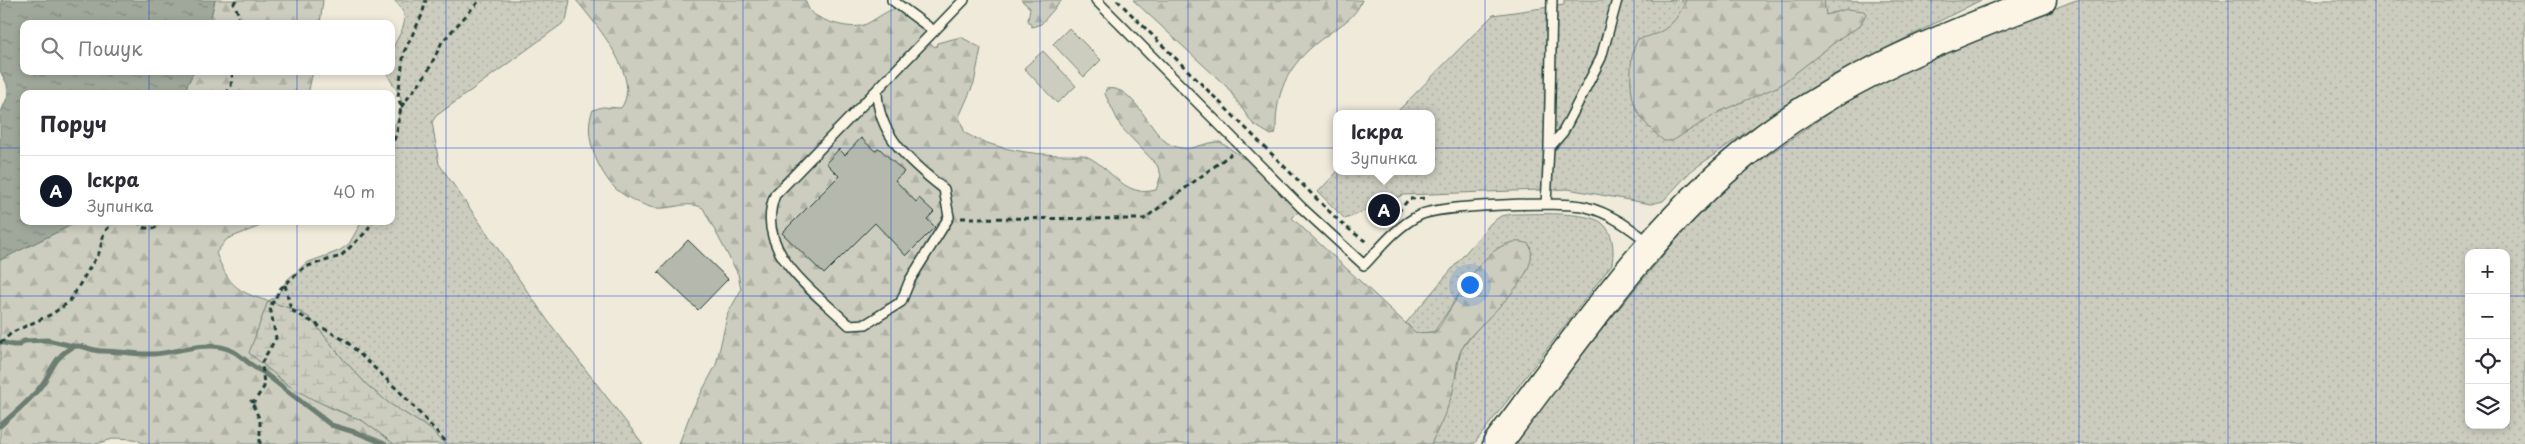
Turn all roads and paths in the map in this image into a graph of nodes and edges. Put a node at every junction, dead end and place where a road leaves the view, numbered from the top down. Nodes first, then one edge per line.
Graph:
1 (236, 0) edge
2 (426, 0) edge
3 (480, 0) edge
4 (892, 0) edge
5 (964, 0) edge
6 (1096, 0) edge
7 (1117, 0) edge
8 (1552, 0) edge
9 (1618, 0) edge
10 (2042, 0) edge
11 (238, 20) edge
12 (934, 31) junction
13 (232, 75) edge
14 (228, 90) edge
15 (877, 90) junction
16 (401, 108) junction
17 (395, 133) edge
18 (1241, 146) junction
19 (1549, 148) junction
20 (1429, 198) dead end
21 (1546, 204) junction
22 (949, 217) junction
23 (1392, 218) dead end
24 (110, 225) edge
25 (142, 225) edge
26 (157, 225) edge
27 (370, 225) edge
28 (1375, 238) dead end
29 (1653, 246) junction
30 (284, 285) junction
31 (0, 343) edge
32 (260, 444) edge
33 (448, 444) edge
34 (1497, 444) edge

1 - 11 path
2 - 16 path
3 - 16 path
4 - 12 lane
5 - 12 lane
6 - 18 lane
7 - 28 path
8 - 19 lane
9 - 19 lane
10 - 29 main road
12 - 15 lane
13 - 14 path
15 - 22 lane
15 - 22 lane
16 - 17 path
18 - 21 lane
18 - 22 path
19 - 21 lane
20 - 23 path
21 - 29 lane
24 - 31 path
25 - 26 path
27 - 30 path
29 - 34 main road
30 - 32 path
30 - 33 path

